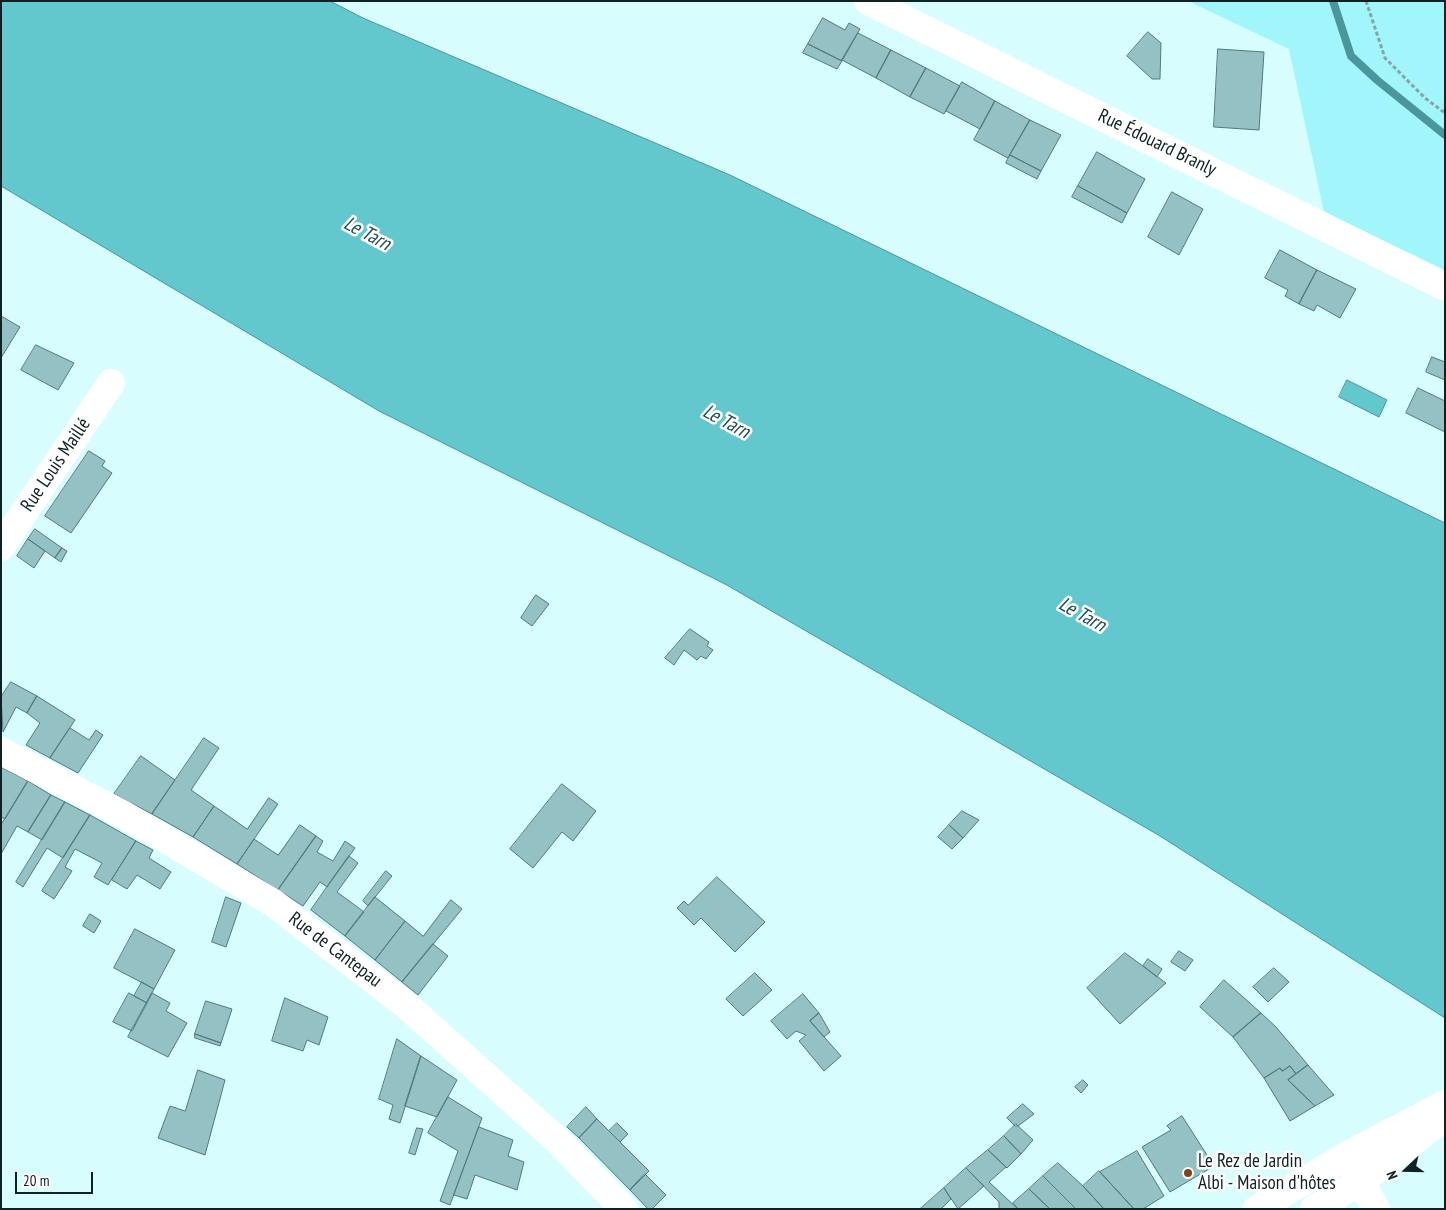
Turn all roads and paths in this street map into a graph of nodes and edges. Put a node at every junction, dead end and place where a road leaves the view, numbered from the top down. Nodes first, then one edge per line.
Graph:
1 (868, 1) edge
2 (1366, 1) edge
3 (1445, 113) edge
4 (1445, 286) edge
5 (112, 383) dead end
6 (1, 548) edge
7 (1, 751) edge
8 (1445, 1104) edge
9 (1445, 1116) edge
10 (1346, 1156) junction
11 (1360, 1182) junction
12 (624, 1209) edge
13 (1257, 1209) edge
14 (1314, 1209) edge
15 (1376, 1209) edge

1 - 4 street, Rue Édouard Branly
2 - 3 path
5 - 6 street, Rue Louis Maillé
7 - 12 street, Rue de Cantepau
8 - 10 street
9 - 11 street
10 - 11 street
10 - 13 street
11 - 14 street
11 - 15 street

